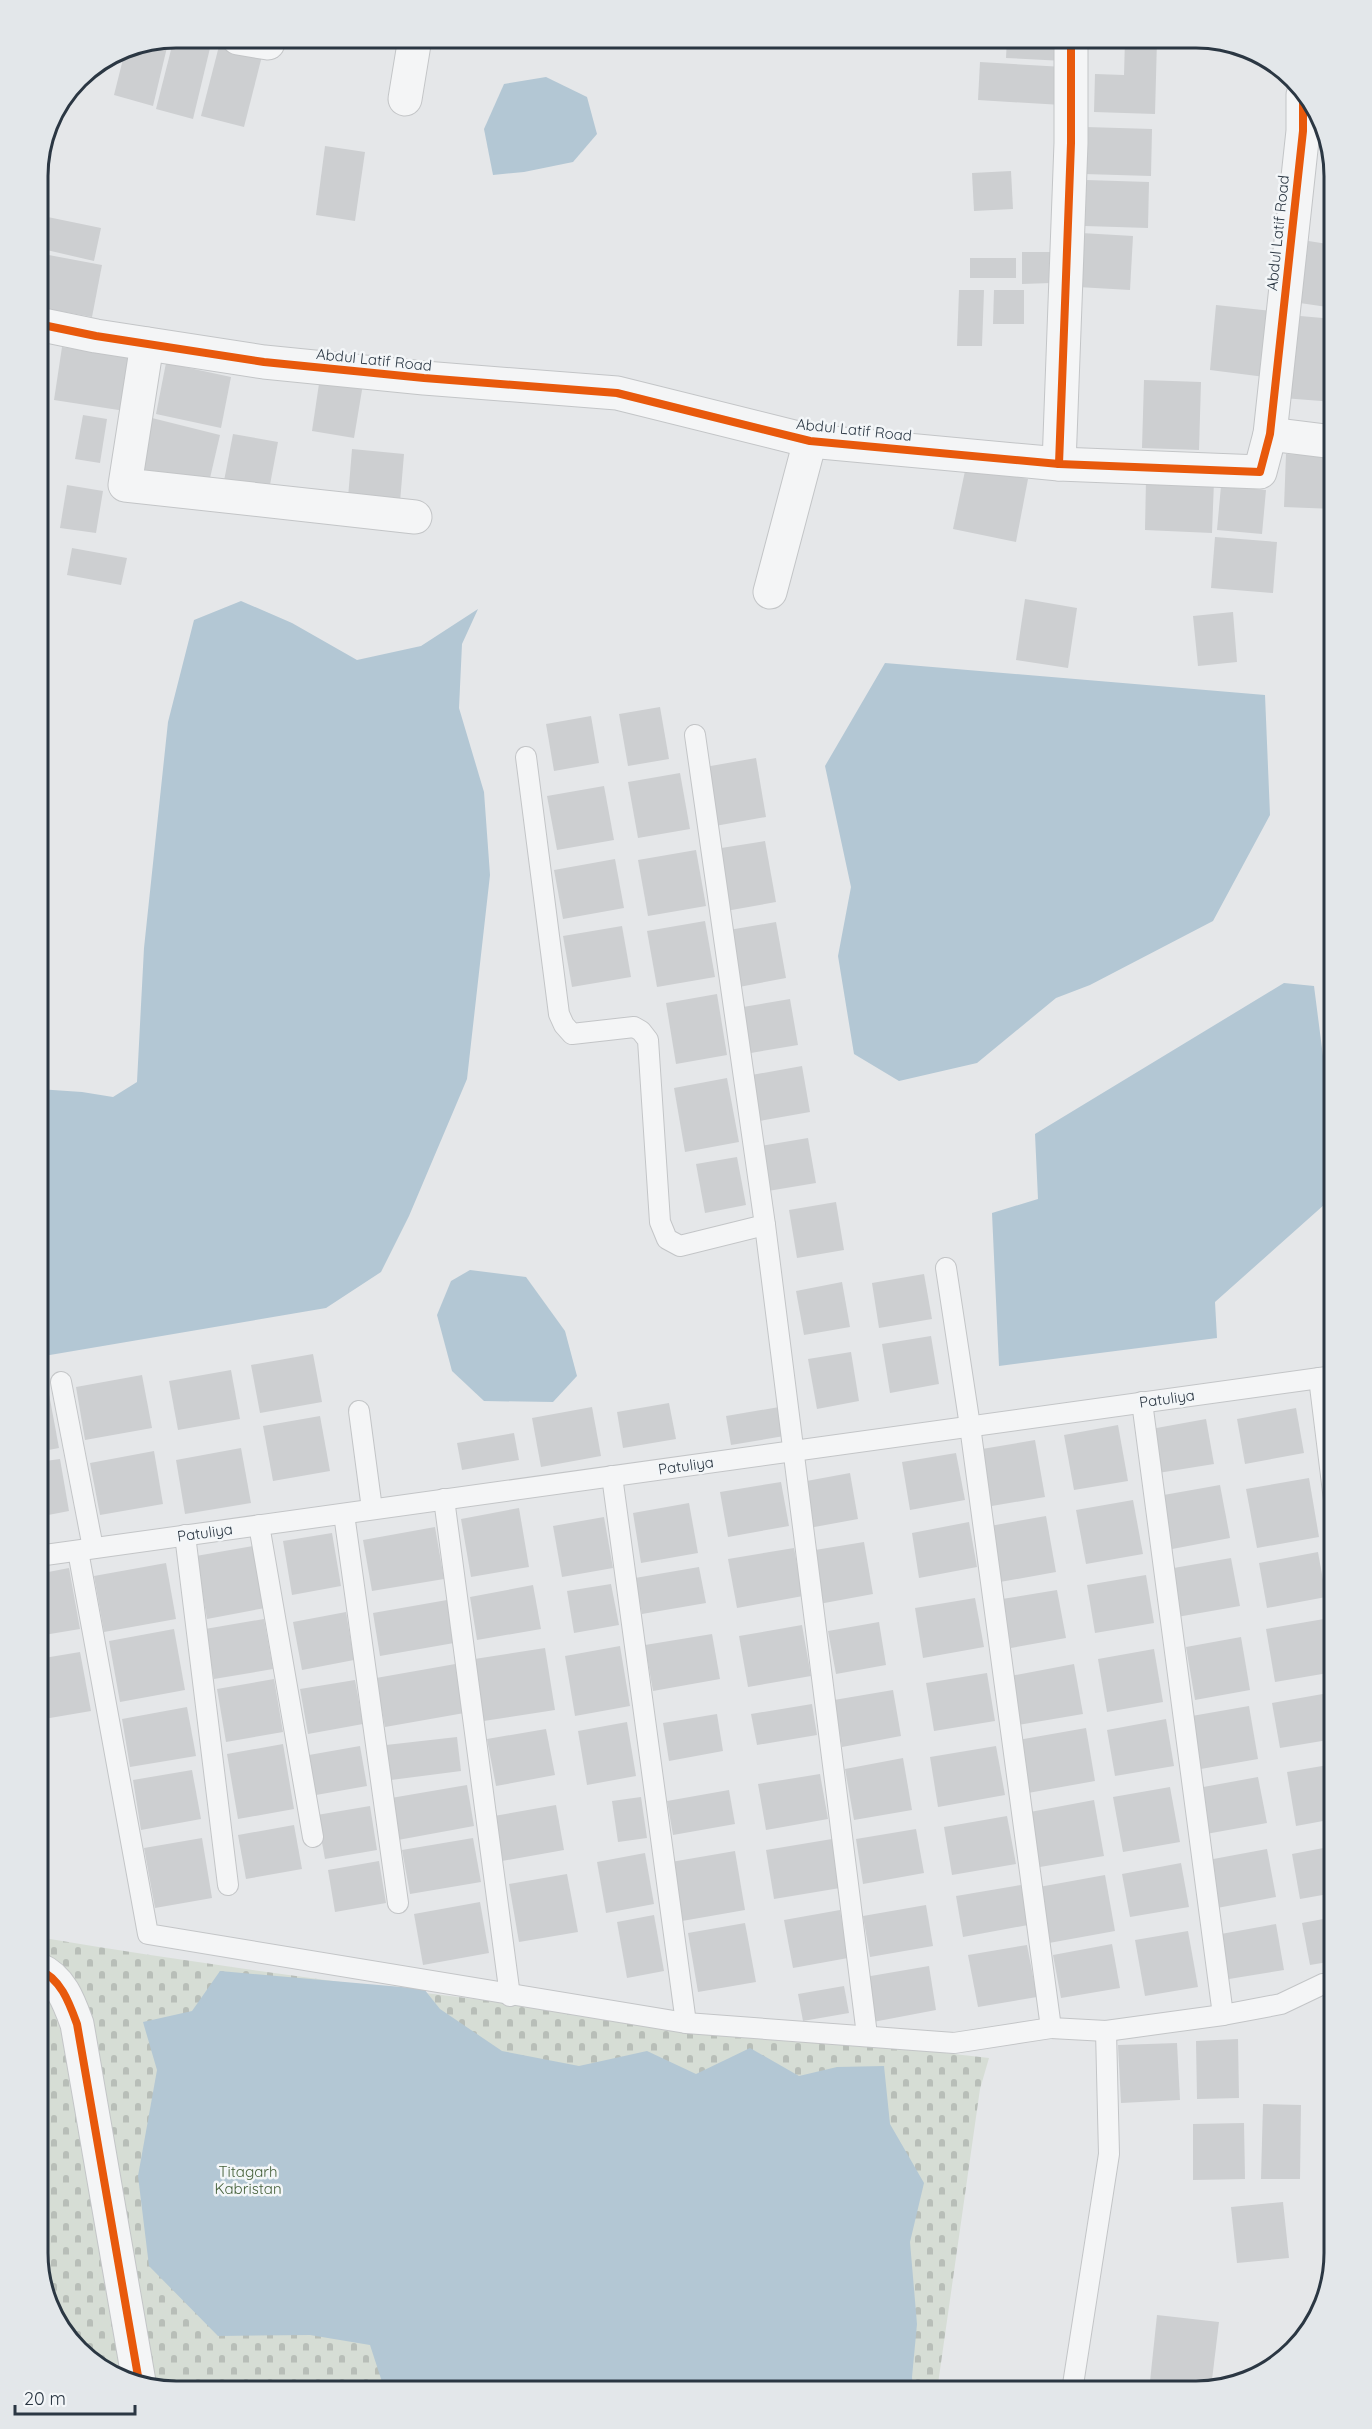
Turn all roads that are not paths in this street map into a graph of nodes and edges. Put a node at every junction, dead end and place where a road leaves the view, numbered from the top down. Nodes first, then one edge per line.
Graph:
1 (413, 48) edge
2 (1071, 48) edge
3 (405, 99) dead end
4 (1303, 107) edge
5 (48, 326) edge
6 (147, 344) junction
7 (1269, 434) junction
8 (810, 441) junction
9 (1324, 441) edge
10 (1059, 464) junction
11 (415, 517) dead end
12 (770, 592) dead end
13 (694, 735) dead end
14 (526, 757) dead end
15 (765, 1225) junction
16 (946, 1268) dead end
17 (1324, 1377) edge
18 (61, 1383) dead end
19 (1142, 1402) junction
20 (359, 1412) dead end
21 (970, 1426) junction
22 (794, 1450) junction
23 (612, 1476) junction
24 (444, 1499) junction
25 (372, 1509) junction
26 (344, 1514) junction
27 (259, 1526) junction
28 (185, 1535) junction
29 (86, 1550) junction
30 (48, 1555) edge
31 (313, 1837) dead end
32 (228, 1885) dead end
33 (398, 1903) dead end
34 (48, 1975) edge
35 (1324, 1984) edge
36 (510, 1995) junction
37 (1223, 2015) junction
38 (686, 2023) junction
39 (1052, 2028) junction
40 (1106, 2031) junction
41 (867, 2035) junction
42 (138, 2375) edge
43 (1074, 2381) edge

1 - 3 street
2 - 10 street
4 - 7 street, Abdul Latif Road
5 - 6 street, Abdul Latif Road
6 - 8 street, Abdul Latif Road
6 - 11 street
7 - 9 street
7 - 10 street, Abdul Latif Road
8 - 10 street, Abdul Latif Road
8 - 12 street
13 - 15 lane
14 - 15 lane
15 - 22 lane
16 - 21 lane
17 - 19 lane, Patuliya
18 - 29 lane
19 - 21 lane, Patuliya
19 - 37 lane
20 - 25 lane
21 - 22 lane, Patuliya
21 - 39 lane
22 - 23 lane, Patuliya
22 - 41 lane
23 - 24 lane, Patuliya
23 - 38 lane
24 - 25 lane, Patuliya
24 - 36 lane
25 - 26 lane, Patuliya
26 - 27 lane, Patuliya
26 - 33 lane
27 - 28 lane, Patuliya
27 - 31 lane
28 - 29 lane, Patuliya
28 - 32 lane
29 - 30 lane, Patuliya
29 - 36 lane
34 - 42 street
35 - 37 lane
36 - 38 lane
37 - 40 lane
38 - 41 lane
39 - 40 lane
39 - 41 lane
40 - 43 lane

